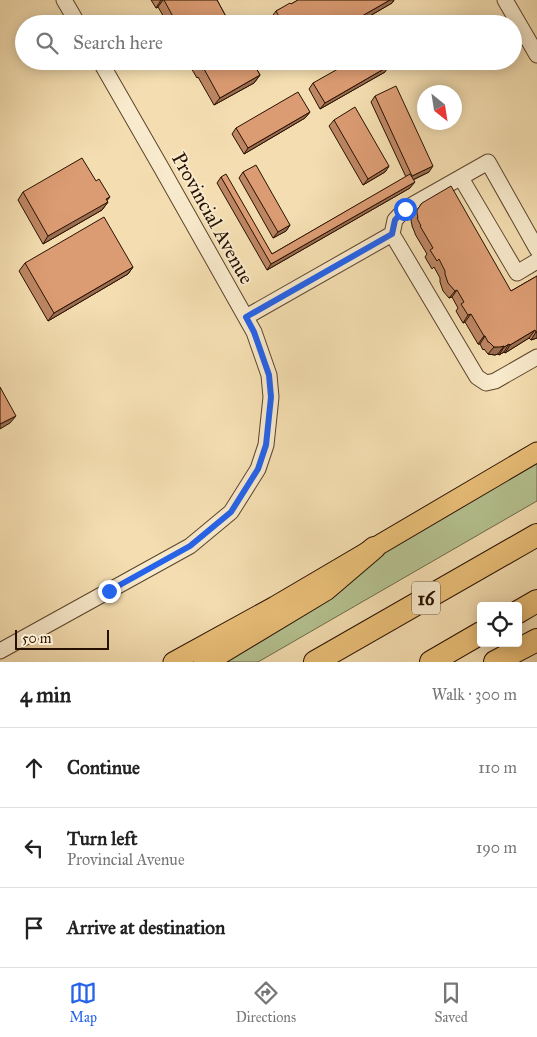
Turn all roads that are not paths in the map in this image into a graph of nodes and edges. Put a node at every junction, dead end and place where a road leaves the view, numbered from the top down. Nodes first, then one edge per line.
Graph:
1 (64, 0) edge
2 (505, 0) edge
3 (73, 15) edge
4 (514, 15) edge
5 (522, 29) edge
6 (537, 55) edge
7 (105, 70) edge
8 (461, 178) junction
9 (392, 234) junction
10 (537, 249) edge
11 (537, 261) edge
12 (246, 317) junction
13 (537, 357) edge
14 (537, 452) edge
15 (537, 534) edge
16 (374, 548) junction
17 (537, 601) edge
18 (522, 610) edge
19 (477, 635) edge
20 (537, 640) edge
21 (0, 651) edge
22 (173, 662) edge
23 (205, 662) edge
24 (315, 662) edge
25 (431, 662) edge
26 (495, 662) edge

1 - 3 street
2 - 4 street
5 - 6 street
7 - 12 street, Provincial Avenue
8 - 9 street
8 - 10 street
8 - 11 street
9 - 12 street
9 - 13 street
12 - 21 street, Provincial Avenue
14 - 16 main road
15 - 24 highway, 16
16 - 22 main road
16 - 23 highway
17 - 18 highway
19 - 25 highway
20 - 26 highway

